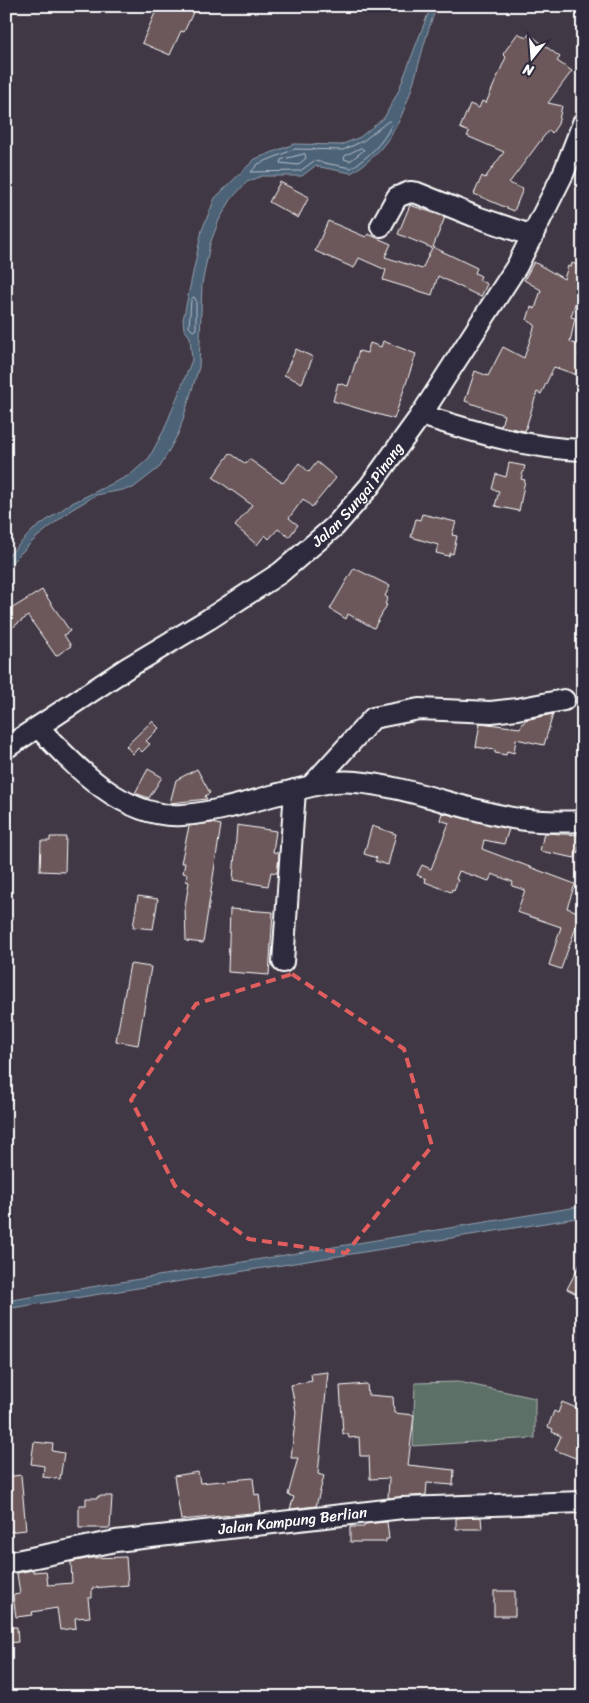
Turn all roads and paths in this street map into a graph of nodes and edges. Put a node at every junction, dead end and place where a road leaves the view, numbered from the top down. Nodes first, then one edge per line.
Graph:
1 (583, 122) edge
2 (381, 226) dead end
3 (533, 236) junction
4 (421, 414) junction
5 (583, 450) edge
6 (564, 700) dead end
7 (38, 727) junction
8 (6, 748) edge
9 (304, 788) junction
10 (583, 821) edge
11 (283, 962) dead end
12 (583, 1502) edge
13 (6, 1563) edge

1 - 3 street, Jalan Sungai Pinang
2 - 3 street
3 - 4 street, Jalan Sungai Pinang
4 - 5 street
4 - 7 street, Jalan Sungai Pinang
6 - 9 street
7 - 8 street, Jalan Sungai Pinang
7 - 9 street
9 - 10 street
9 - 11 street
12 - 13 street, Jalan Kampung Berlian

